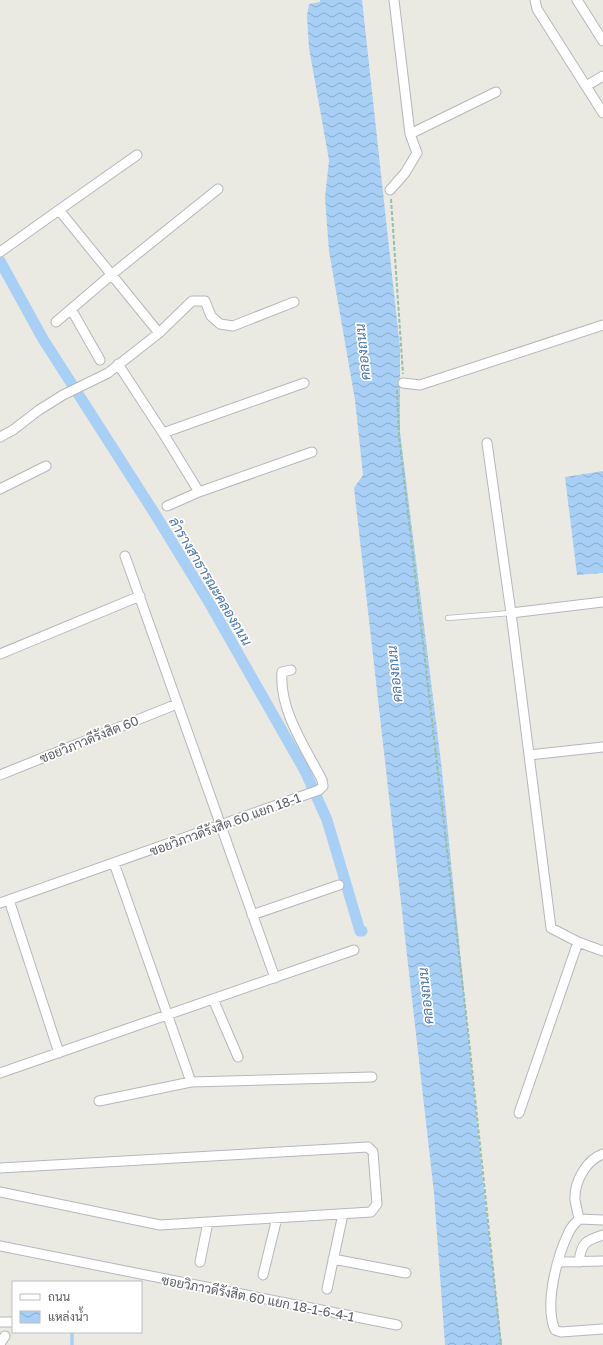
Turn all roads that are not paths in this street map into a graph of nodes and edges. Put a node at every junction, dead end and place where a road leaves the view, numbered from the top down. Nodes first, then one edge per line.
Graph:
1 (394, 0) edge
2 (535, 0) edge
3 (577, 0) edge
4 (603, 41) edge
5 (603, 76) edge
6 (586, 86) junction
7 (496, 92) dead end
8 (603, 113) edge
9 (410, 134) junction
10 (137, 155) dead end
11 (218, 189) dead end
12 (390, 190) road end
13 (59, 210) junction
14 (0, 252) edge
15 (111, 275) junction
16 (294, 302) dead end
17 (71, 309) junction
18 (56, 322) dead end
19 (603, 325) edge
20 (159, 333) junction
21 (100, 360) dead end
22 (118, 364) junction
23 (304, 383) dead end
24 (403, 384) road end
25 (163, 432) junction
26 (0, 437) edge
27 (487, 443) dead end
28 (312, 452) dead end
29 (46, 466) dead end
30 (0, 489) edge
31 (199, 492) junction
32 (167, 506) dead end
33 (125, 556) dead end
34 (140, 596) junction
35 (603, 602) edge
36 (511, 613) junction
37 (448, 618) dead end
38 (0, 654) edge
39 (292, 670) dead end
40 (177, 704) junction
41 (603, 747) edge
42 (529, 755) junction
43 (0, 775) edge
44 (219, 826) junction
45 (114, 863) junction
46 (339, 885) dead end
47 (4, 901) edge
48 (252, 915) junction
49 (578, 942) junction
50 (354, 950) dead end
51 (603, 952) edge
52 (275, 978) junction
53 (213, 1000) junction
54 (167, 1015) junction
55 (59, 1053) junction
56 (238, 1057) dead end
57 (0, 1073) edge
58 (372, 1077) dead end
59 (191, 1082) junction
60 (99, 1101) dead end
61 (519, 1114) dead end
62 (603, 1154) edge
63 (0, 1168) edge
64 (0, 1192) edge
65 (343, 1214) junction
66 (277, 1218) junction
67 (579, 1219) junction
68 (603, 1220) edge
69 (208, 1222) junction
70 (603, 1235) edge
71 (0, 1246) edge
72 (333, 1259) junction
73 (603, 1261) edge
74 (200, 1262) dead end
75 (558, 1262) junction
76 (579, 1262) junction
77 (406, 1273) dead end
78 (263, 1274) dead end
79 (327, 1289) dead end
80 (0, 1322) edge
81 (12, 1322) edge
82 (397, 1326) dead end
83 (603, 1329) edge
84 (5, 1336) dead end
85 (0, 1344) edge

1 - 9 street
2 - 6 street
3 - 4 street
5 - 6 street
6 - 8 street
7 - 9 street
9 - 12 street
10 - 13 street
11 - 15 street
13 - 14 street
13 - 15 street
15 - 17 street
15 - 20 street
16 - 20 street
17 - 18 street
17 - 21 street
19 - 24 street
20 - 22 street
22 - 25 street
22 - 26 street
23 - 25 street
25 - 31 street
27 - 36 street
28 - 31 street
29 - 30 street
31 - 32 street
33 - 34 street
34 - 38 street
34 - 40 street
35 - 36 street
36 - 37 lane
36 - 42 street
39 - 44 street, ซอยวิภาวดีรังสิต 60 แยก 18-1
40 - 43 street, ซอยวิภาวดีรังสิต 60
40 - 44 street
41 - 42 street
42 - 49 street
44 - 45 street, ซอยวิภาวดีรังสิต 60 แยก 18-1
44 - 48 street
45 - 47 street, ซอยวิภาวดีรังสิต 60 แยก 18-1
45 - 54 street
46 - 48 street
47 - 55 street
48 - 52 street
49 - 51 street
49 - 61 street
50 - 52 street
52 - 53 street
53 - 54 street
53 - 56 street
54 - 55 street
54 - 59 street
55 - 57 street
58 - 59 street
59 - 60 street
62 - 67 street
63 - 65 street
64 - 69 street
65 - 66 street
65 - 72 street
66 - 69 street
66 - 78 street
67 - 68 street
67 - 75 street
69 - 74 street
70 - 76 street
71 - 82 street, ซอยวิภาวดีรังสิต 60 แยก 18-1-6-4-1
72 - 77 street
72 - 79 street
73 - 76 street
75 - 76 street
75 - 83 street
80 - 81 street
84 - 85 street

